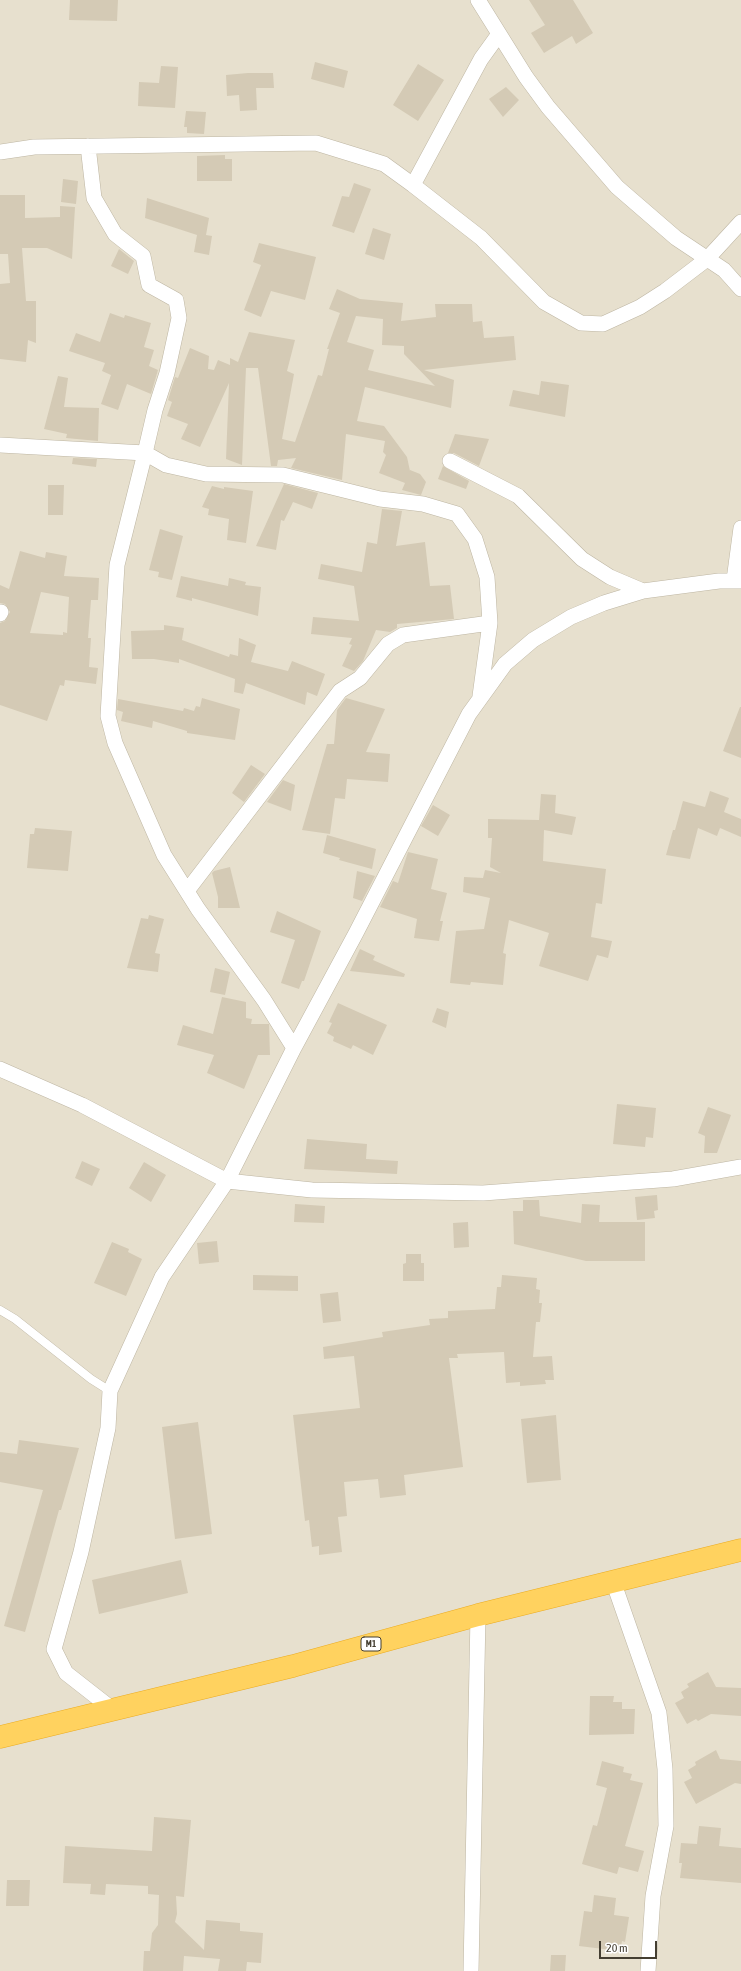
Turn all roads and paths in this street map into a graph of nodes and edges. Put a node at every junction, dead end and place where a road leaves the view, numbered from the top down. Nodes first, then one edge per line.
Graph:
1 (480, 2) edge
2 (498, 34) junction
3 (88, 146) junction
4 (0, 152) edge
5 (412, 185) junction
6 (741, 222) edge
7 (707, 259) junction
8 (741, 289) edge
9 (0, 445) edge
10 (145, 453) junction
11 (450, 461) dead end
12 (741, 528) edge
13 (737, 580) edge
14 (642, 591) junction
15 (490, 623) junction
16 (480, 697) junction
17 (187, 891) junction
18 (294, 1048) junction
19 (0, 1068) edge
20 (741, 1167) edge
21 (227, 1181) junction
22 (0, 1310) edge
23 (110, 1391) junction
24 (741, 1550) edge
25 (613, 1581) junction
26 (478, 1615) junction
27 (112, 1709) junction
28 (0, 1737) edge
29 (471, 1971) edge
30 (648, 1971) edge

1 - 2 street
2 - 5 street
2 - 7 street
3 - 4 street
3 - 5 street
3 - 10 street
5 - 7 street
6 - 7 street
7 - 8 street
9 - 10 street
10 - 15 street
10 - 17 street
11 - 14 street
12 - 13 street
13 - 14 street
14 - 16 street
15 - 16 street
15 - 17 street
16 - 18 street
17 - 18 street
18 - 21 street
19 - 21 street
20 - 21 street
21 - 23 street
22 - 23 lane
23 - 27 street
24 - 25 highway, M1
25 - 26 highway, M1
25 - 30 street
26 - 27 highway, M1
26 - 29 street
27 - 28 highway, M1

